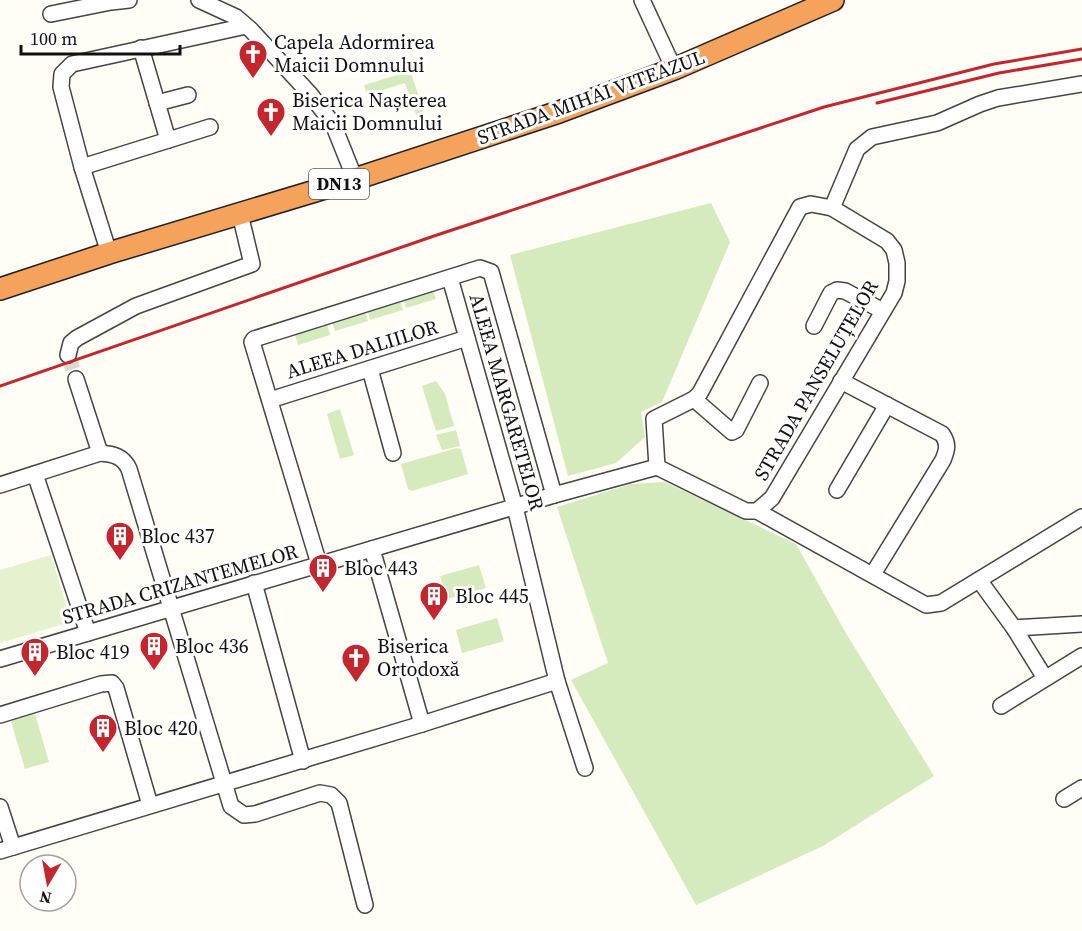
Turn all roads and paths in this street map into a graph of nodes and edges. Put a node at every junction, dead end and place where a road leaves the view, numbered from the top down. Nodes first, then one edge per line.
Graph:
1 (129, 0) edge
2 (199, 0) edge
3 (642, 0) edge
4 (833, 0) edge
5 (51, 14) dead end
6 (246, 26) junction
7 (141, 48) junction
8 (674, 69) junction
9 (1082, 84) edge
10 (188, 95) dead end
11 (157, 104) junction
12 (210, 127) dead end
13 (168, 140) junction
14 (82, 167) junction
15 (356, 179) junction
16 (832, 208) junction
17 (240, 214) junction
18 (109, 253) junction
19 (450, 278) junction
20 (0, 289) edge
21 (883, 311) junction
22 (814, 326) dead end
23 (467, 338) junction
24 (68, 355) dead end
25 (370, 369) junction
26 (76, 378) tunnel mouth
27 (842, 381) junction
28 (760, 383) dead end
29 (694, 399) junction
30 (270, 400) junction
31 (887, 405) junction
32 (100, 453) junction
33 (393, 453) dead end
34 (657, 467) junction
35 (35, 474) junction
36 (0, 485) edge
37 (837, 490) dead end
38 (554, 495) junction
39 (515, 507) junction
40 (757, 511) junction
41 (1082, 517) edge
42 (372, 549) junction
43 (319, 564) junction
44 (873, 574) junction
45 (979, 580) junction
46 (254, 583) junction
47 (172, 607) junction
48 (1082, 624) edge
49 (1014, 628) junction
50 (88, 633) junction
51 (1082, 656) edge
52 (0, 659) edge
53 (1045, 678) junction
54 (557, 681) junction
55 (1001, 706) dead end
56 (0, 715) edge
57 (422, 724) junction
58 (303, 761) junction
59 (585, 768) dead end
60 (224, 783) junction
61 (1082, 789) edge
62 (1064, 799) dead end
63 (150, 805) junction
64 (0, 807) edge
65 (6, 849) edge
66 (365, 905) dead end

1 - 5 street
2 - 6 street
3 - 8 street
4 - 8 highway, STRADA MIHAI VITEAZUL / DN13
6 - 7 street
6 - 15 street
7 - 11 street
7 - 14 street
8 - 15 highway, STRADA MIHAI VITEAZUL / DN13
9 - 16 street
10 - 11 street
11 - 13 street
12 - 13 street
13 - 14 street
14 - 18 street
15 - 17 highway, STRADA MIHAI VITEAZUL / DN13
16 - 21 street, STRADA PANSELUȚELOR
16 - 29 street, STRADA PANSELUȚELOR
17 - 18 highway, STRADA MIHAI VITEAZUL / DN13
17 - 24 street
18 - 20 highway, STRADA MIHAI VITEAZUL / DN13
19 - 23 street, ALEEA MARGARETELOR
19 - 30 street, ALEEA DALIILOR
19 - 38 street, ALEEA MARGARETELOR
21 - 22 street
21 - 27 street, STRADA PANSELUȚELOR
23 - 25 street, ALEEA DALIILOR
23 - 39 street, ALEEA MARGARETELOR
25 - 30 street, ALEEA DALIILOR
25 - 33 street
26 - 32 street
27 - 31 street
27 - 40 street, STRADA PANSELUȚELOR
28 - 29 street
29 - 34 street
30 - 43 street, ALEEA DALIILOR
31 - 37 street
31 - 44 street
32 - 35 street
32 - 47 street
34 - 38 street, STRADA CRIZANTEMELOR
34 - 40 street
35 - 36 street
35 - 50 street
38 - 39 street, STRADA CRIZANTEMELOR
39 - 42 street, STRADA CRIZANTEMELOR
39 - 54 street, ALEEA MARGARETELOR
40 - 44 street
41 - 45 street
42 - 43 street, STRADA CRIZANTEMELOR
42 - 57 street
43 - 46 street, STRADA CRIZANTEMELOR
44 - 45 street
45 - 49 street
46 - 47 street, STRADA CRIZANTEMELOR
46 - 58 street
47 - 50 street, STRADA CRIZANTEMELOR
47 - 60 street
48 - 49 street
49 - 53 street
50 - 52 street, STRADA CRIZANTEMELOR
51 - 53 street
53 - 55 street
54 - 57 street
54 - 59 street, ALEEA MARGARETELOR
56 - 63 street
57 - 58 street
58 - 60 street
60 - 63 street
60 - 66 street
61 - 62 street
63 - 65 street
64 - 65 street

